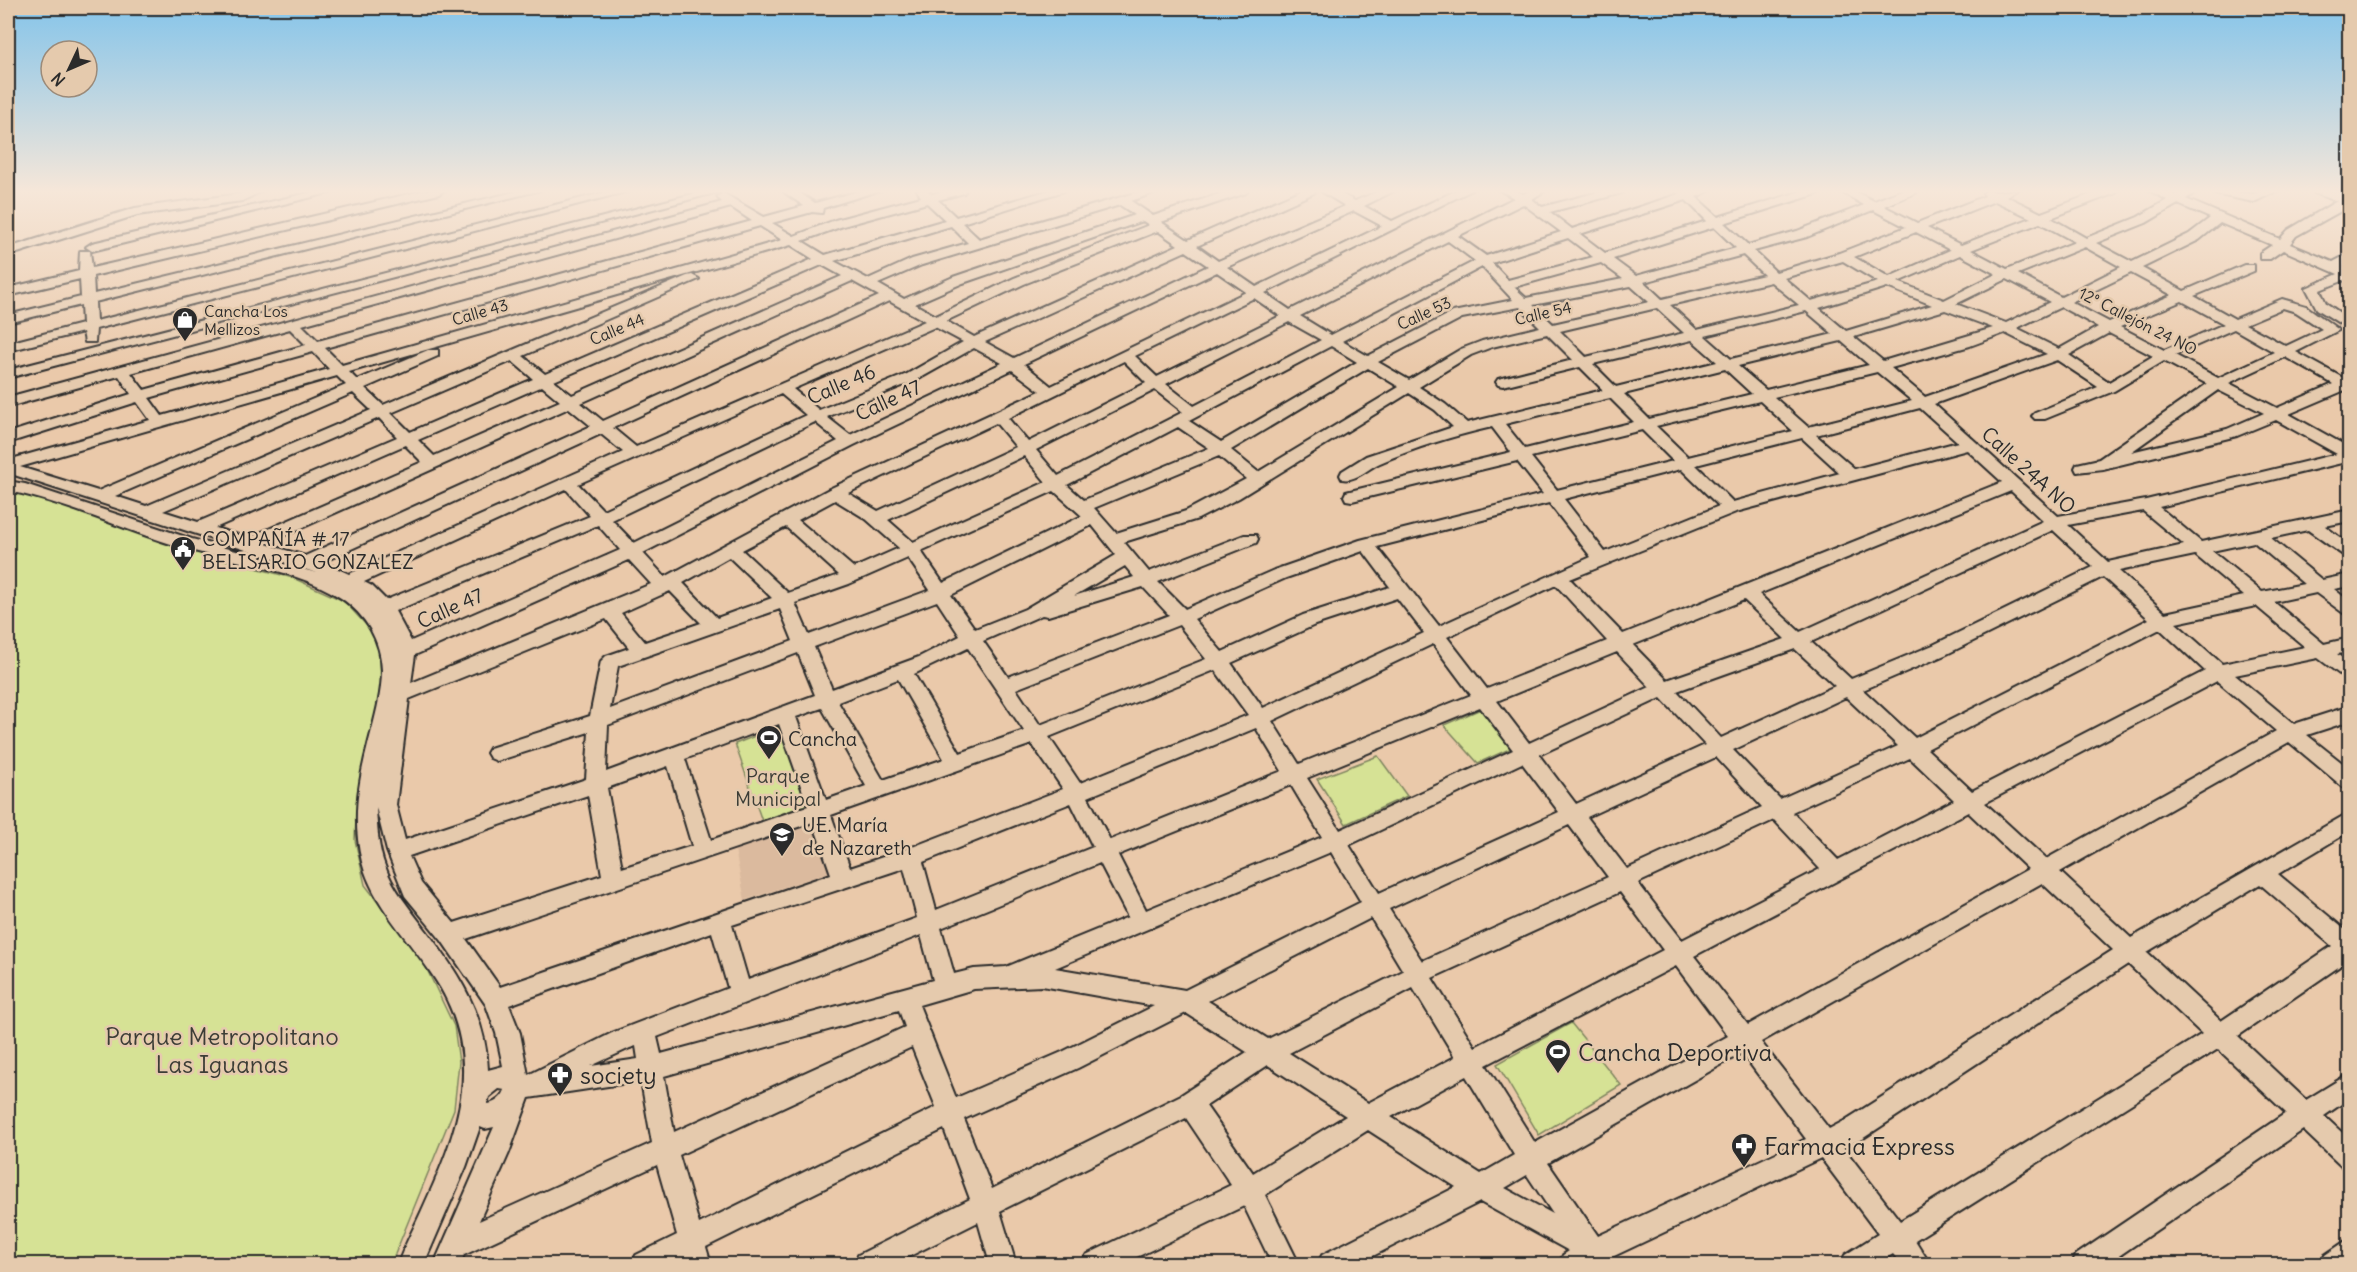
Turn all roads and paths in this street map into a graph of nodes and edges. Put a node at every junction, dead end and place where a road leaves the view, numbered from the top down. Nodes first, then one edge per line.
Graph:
1 (91, 249) edge
2 (185, 249) edge
3 (235, 249) edge
4 (292, 249) edge
5 (398, 249) edge
6 (399, 249) edge
7 (489, 249) edge
8 (564, 249) edge
9 (614, 249) edge
10 (660, 249) edge
11 (806, 249) edge
12 (859, 249) edge
13 (959, 249) edge
14 (1060, 249) edge
15 (1090, 249) edge
16 (1179, 249) edge
17 (1191, 249) edge
18 (1256, 249) edge
19 (1342, 249) edge
20 (1425, 249) edge
21 (1468, 249) edge
22 (1519, 249) edge
23 (1593, 249) edge
24 (1627, 249) edge
25 (1739, 249) edge
26 (1745, 249) edge
27 (1860, 249) edge
28 (2067, 249) edge
29 (2098, 249) edge
30 (2167, 249) edge
31 (2275, 249) edge
32 (2295, 249) edge
33 (759, 250) joint
34 (1960, 250) joint
35 (1844, 256) junction
36 (2265, 256) dead end
37 (2349, 257) edge
38 (625, 259) junction
39 (1606, 259) junction
40 (823, 260) junction
41 (1484, 261) junction
42 (237, 263) junction
43 (1216, 267) junction
44 (2129, 267) junction
45 (2334, 267) junction
46 (2249, 268) dead end
47 (407, 271) junction
48 (85, 273) junction
49 (2007, 274) junction
50 (2349, 274) edge
51 (853, 276) junction
52 (1774, 277) junction
53 (453, 280) junction
54 (1634, 281) junction
55 (1889, 282) junction
56 (642, 283) junction
57 (867, 284) junction
58 (1505, 285) junction
59 (242, 289) junction
60 (8, 292) edge
61 (1255, 292) junction
62 (2179, 295) junction
63 (888, 296) junction
64 (87, 300) junction
65 (477, 301) junction
66 (1521, 301) junction
67 (2060, 301) junction
68 (904, 304) junction
69 (1660, 304) junction
70 (1943, 305) junction
71 (1807, 307) junction
72 (246, 313) junction
73 (1291, 317) junction
74 (8, 319) edge
75 (936, 321) junction
76 (2348, 323) edge
77 (293, 324) junction
78 (502, 324) junction
79 (2234, 326) junction
80 (2109, 327) junction
81 (90, 328) junction
82 (2006, 328) junction
83 (1550, 330) junction
84 (1695, 335) junction
85 (1843, 336) junction
86 (1330, 340) junction
87 (974, 342) junction
88 (316, 346) junction
89 (8, 347) edge
90 (2285, 352) junction
91 (91, 353) junction
92 (1126, 355) junction
93 (2060, 355) junction
94 (2164, 355) junction
95 (513, 356) junction
96 (1368, 362) junction
97 (1583, 362) junction
98 (1014, 364) junction
99 (1728, 364) junction
100 (1879, 367) junction
101 (123, 370) junction
102 (339, 370) junction
103 (8, 375) edge
104 (544, 380) junction
105 (1503, 382) dead end
106 (2218, 383) junction
107 (2347, 383) edge
108 (1156, 384) junction
109 (356, 386) junction
110 (1410, 387) junction
111 (2109, 388) junction
112 (784, 389) junction
113 (1050, 392) junction
114 (1614, 393) junction
115 (1763, 395) junction
116 (139, 396) junction
117 (8, 402) edge
118 (571, 402) junction
119 (1922, 403) junction
120 (381, 412) junction
121 (1193, 412) junction
122 (2279, 415) junction
123 (816, 416) junction
124 (998, 416) junction
125 (2040, 416) dead end
126 (1178, 420) junction
127 (1494, 421) junction
128 (159, 422) junction
129 (1646, 424) junction
130 (602, 427) junction
131 (1464, 429) junction
132 (1804, 432) junction
133 (8, 438) edge
134 (408, 438) junction
135 (849, 441) junction
136 (1969, 444) junction
137 (1026, 449) junction
138 (1221, 449) junction
139 (635, 454) junction
140 (1524, 455) junction
141 (2349, 456) edge
142 (432, 463) junction
143 (1684, 463) junction
144 (2103, 464) junction
145 (8, 466) edge
146 (2083, 468) dead end
147 (1348, 475) dead end
148 (1852, 475) junction
149 (1257, 480) junction
150 (568, 482) junction
151 (1056, 484) junction
152 (2013, 484) junction
153 (8, 486) edge
154 (835, 493) junction
155 (1352, 496) dead end
156 (1552, 496) junction
157 (98, 497) junction
158 (2146, 505) junction
159 (1730, 508) junction
160 (1088, 512) junction
161 (144, 513) junction
162 (2349, 514) edge
163 (601, 518) junction
164 (786, 518) junction
165 (876, 519) junction
166 (2055, 522) junction
167 (2311, 524) junction
168 (197, 529) junction
169 (223, 536) junction
170 (2258, 536) junction
171 (1114, 539) junction
172 (1250, 539) dead end
173 (250, 544) junction
174 (1366, 544) junction
175 (2197, 547) junction
176 (207, 549) junction
177 (731, 549) junction
178 (910, 549) junction
179 (631, 552) junction
180 (2349, 554) edge
181 (1126, 557) junction
182 (1602, 560) junction
183 (307, 562) junction
184 (2106, 568) junction
185 (852, 576) junction
186 (1558, 577) junction
187 (1146, 580) junction
188 (2349, 580) edge
189 (350, 581) junction
190 (668, 584) junction
191 (2320, 586) junction
192 (1401, 590) junction
193 (1745, 591) junction
194 (939, 593) junction
195 (2259, 599) junction
196 (785, 600) junction
197 (384, 608) junction
198 (610, 611) junction
199 (2349, 612) edge
200 (1031, 613) junction
201 (1182, 617) junction
202 (2162, 620) junction
203 (713, 625) junction
204 (1436, 635) junction
205 (969, 639) junction
206 (1798, 641) junction
207 (1619, 642) junction
208 (804, 644) junction
209 (2349, 645) edge
210 (641, 650) junction
211 (406, 651) junction
212 (2321, 652) junction
213 (1219, 661) junction
214 (902, 670) junction
215 (2218, 672) junction
216 (2349, 675) edge
217 (1002, 687) junction
218 (1848, 688) junction
219 (1663, 689) junction
220 (403, 694) junction
221 (1484, 697) junction
222 (826, 698) junction
223 (785, 713) junction
224 (2349, 713) edge
225 (1260, 718) junction
226 (599, 721) junction
227 (2289, 733) junction
228 (1035, 735) junction
229 (1719, 748) junction
230 (1912, 748) junction
231 (1526, 752) junction
232 (497, 753) dead end
233 (675, 754) junction
234 (956, 763) junction
235 (1294, 773) junction
236 (2349, 781) edge
237 (596, 784) junction
238 (878, 790) junction
239 (1076, 793) junction
240 (1969, 801) junction
241 (821, 810) junction
242 (1777, 810) junction
243 (1574, 814) junction
244 (2349, 820) edge
245 (1336, 841) junction
246 (397, 851) junction
247 (704, 851) junction
248 (1105, 851) junction
249 (911, 857) junction
250 (2044, 870) junction
251 (1835, 871) junction
252 (2261, 872) junction
253 (843, 878) junction
254 (614, 880) junction
255 (1624, 880) junction
256 (1376, 905) junction
257 (719, 920) junction
258 (1141, 922) junction
259 (928, 923) junction
260 (450, 934) junction
261 (2349, 947) edge
262 (2131, 950) junction
263 (1679, 952) junction
264 (1418, 974) junction
265 (1006, 978) junction
266 (946, 986) junction
267 (741, 993) junction
268 (905, 997) junction
269 (495, 999) junction
270 (1188, 1001) junction
271 (645, 1032) junction
272 (919, 1032) junction
273 (2220, 1035) junction
274 (1744, 1038) junction
275 (1269, 1051) junction
276 (1471, 1061) junction
277 (652, 1068) junction
278 (2349, 1084) edge
279 (524, 1090) junction
280 (474, 1102) junction
281 (1190, 1103) junction
282 (950, 1113) junction
283 (2305, 1115) junction
284 (1368, 1116) junction
285 (1825, 1144) junction
286 (665, 1149) junction
287 (2349, 1157) edge
288 (1530, 1158) junction
289 (1480, 1188) junction
290 (1250, 1190) junction
291 (986, 1207) junction
292 (1897, 1238) junction
293 (2349, 1251) edge
294 (694, 1254) edge
295 (452, 1255) edge
296 (1598, 1258) edge
297 (411, 1264) edge
298 (645, 1264) edge
299 (867, 1264) edge
300 (1003, 1264) edge
301 (1095, 1264) edge
302 (1286, 1264) edge
303 (1331, 1264) edge
304 (1572, 1264) edge
305 (1854, 1264) edge
306 (1917, 1264) edge
307 (2085, 1264) edge
308 (2334, 1264) edge

1 - 48 street
2 - 48 street
3 - 42 street
4 - 42 street
5 - 59 street
6 - 47 street
7 - 47 street
8 - 53 street
9 - 38 street
10 - 38 street
11 - 40 street
12 - 40 street, Calle 44
13 - 57 street
14 - 68 street
15 - 75 street
16 - 87 street, Calle 46
17 - 43 street
18 - 43 street, Calle 47
19 - 61 street
20 - 73 street
21 - 41 street
22 - 41 street
23 - 39 street
24 - 39 street
25 - 54 street, Calle 53
26 - 52 street, Calle 24A NO
27 - 35 street, Calle 54
28 - 49 street
29 - 44 street
30 - 44 street
31 - 36 street
32 - 45 street
33 - 56 street, Calle 43
33 - 95 street
34 - 49 street, 12° Callejón 24 NO
34 - 55 street
35 - 52 street, Calle 54
35 - 55 street
37 - 45 street
38 - 56 street
38 - 65 street
39 - 54 street
39 - 58 street
40 - 51 street
40 - 104 street, Calle 44
41 - 58 street
41 - 86 street
42 - 59 street
42 - 64 street
43 - 61 street
43 - 98 street, Calle 47
44 - 62 street
44 - 67 street
45 - 50 street
46 - 62 street
47 - 72 street
48 - 60 street
48 - 64 street
49 - 67 street, 12° Callejón 24 NO
49 - 70 street
50 - 76 street
51 - 57 street
51 - 118 street
52 - 69 street, Calle 54
52 - 71 street, Calle 24A NO
53 - 65 street
53 - 77 street
54 - 66 street, Calle 53
54 - 69 street
55 - 70 street
55 - 71 street
56 - 78 street, Calle 43
57 - 63 street
58 - 66 street
59 - 72 street
59 - 81 street
61 - 73 street
61 - 92 street
62 - 79 street
62 - 80 street
63 - 68 street
63 - 130 street
64 - 74 street
64 - 81 street
65 - 78 street
65 - 88 street
66 - 83 street
66 - 96 street, Calle 53
67 - 80 street, 12° Callejón 24 NO
67 - 82 street
68 - 75 street
69 - 83 street, Calle 54
69 - 84 street
70 - 82 street
70 - 85 street
71 - 84 street
71 - 85 street, Calle 24A NO
72 - 91 street
73 - 86 street
73 - 108 street
75 - 87 street
75 - 112 street
77 - 88 street
77 - 101 street
78 - 102 street, Calle 43
78 - 109 street
79 - 90 street
79 - 90 street
79 - 94 street
80 - 93 street
80 - 94 street, 12° Callejón 24 NO
81 - 89 street
81 - 91 street
82 - 93 street
82 - 100 street
83 - 97 street
83 - 110 street, Calle 54
84 - 97 street
84 - 99 street
85 - 99 street
85 - 100 street, Calle 24A NO
86 - 96 street
86 - 121 street
87 - 98 street
87 - 123 street, Calle 46
88 - 102 street
88 - 116 street
90 - 106 street
90 - 107 street
91 - 103 street
92 - 108 street
92 - 113 street
93 - 111 street
93 - 119 street
94 - 106 street, 12° Callejón 24 NO
94 - 111 street
95 - 104 street
95 - 120 street
96 - 110 street
96 - 138 street, Calle 53
97 - 105 street
97 - 114 street
98 - 113 street
98 - 135 street, Calle 47
99 - 114 street
99 - 115 street
100 - 115 street
100 - 119 street, Calle 24A NO
101 - 116 street
101 - 117 street
102 - 109 street
102 - 128 street, Calle 43
104 - 118 street
104 - 134 street, Calle 44
106 - 122 street, 12° Callejón 24 NO
106 - 144 street
107 - 122 street
108 - 121 street
108 - 137 street
109 - 120 street
109 - 157 street
110 - 131 street
110 - 149 street, Calle 54
111 - 125 street
112 - 123 street
112 - 139 street
113 - 124 street
114 - 127 street
114 - 129 street
115 - 129 street
115 - 132 street
116 - 128 street
116 - 133 street
118 - 130 street
118 - 142 street
119 - 132 street
119 - 136 street, Calle 24A NO
120 - 134 street
120 - 161 street
121 - 126 street
122 - 141 street, 12° Callejón 24 NO
122 - 144 street
123 - 135 street
123 - 163 street, Calle 46
124 - 137 street
124 - 154 street
126 - 138 street
126 - 151 street
127 - 131 street
127 - 140 street
128 - 145 street, Calle 43
129 - 140 street
129 - 143 street
130 - 139 street
130 - 183 street
131 - 147 street
132 - 143 street
132 - 148 street
134 - 142 street
134 - 168 street, Calle 44
135 - 179 street, Calle 47
136 - 148 street
136 - 152 street, Calle 24A NO
137 - 151 street
137 - 165 street
138 - 149 street
138 - 160 street, Calle 53
139 - 150 street
140 - 155 street
140 - 156 street
141 - 158 street
142 - 173 street
143 - 156 street
143 - 159 street
144 - 146 street
145 - 157 street
148 - 159 street
149 - 171 street, Calle 54
150 - 163 street
150 - 189 street
151 - 160 street
151 - 178 street
152 - 166 street, Calle 24A NO
152 - 193 street
153 - 176 street
154 - 164 street
154 - 165 street
156 - 174 street
156 - 182 street
157 - 161 street
158 - 166 street
158 - 175 street
159 - 182 street
160 - 171 street
160 - 194 street, Calle 53
161 - 168 street
162 - 167 street
163 - 179 street
163 - 197 street, Calle 46
164 - 177 street
164 - 185 street
165 - 178 street
166 - 184 street, Calle 24A NO
166 - 206 street
167 - 170 street
167 - 180 street
168 - 169 street
169 - 173 street
169 - 176 street
170 - 175 street
170 - 191 street
171 - 181 street
172 - 187 street
173 - 183 street
174 - 192 street
174 - 201 street
175 - 184 street
175 - 195 street
176 - 280 street
177 - 190 street
177 - 196 street
178 - 185 street
178 - 194 street
179 - 190 street
179 - 211 street, Calle 47
181 - 187 street
181 - 200 street
182 - 186 street
183 - 189 street
184 - 202 street, Calle 24A NO
184 - 218 street
185 - 196 street
186 - 204 street
186 - 207 street
187 - 200 street
187 - 201 street
188 - 191 street
189 - 197 street
190 - 198 street
190 - 203 street
191 - 195 street
191 - 199 street
192 - 204 street
192 - 213 street
193 - 206 street
193 - 207 street
194 - 205 street
194 - 208 street, Calle 53
195 - 202 street
195 - 212 street
196 - 203 street
196 - 208 street
197 - 211 street
198 - 210 street
198 - 220 street
200 - 205 street
201 - 213 street
201 - 217 street
202 - 215 street, Calle 24A NO
202 - 230 street
203 - 210 street
204 - 221 street
204 - 225 street
205 - 214 street
205 - 217 street
206 - 218 street
206 - 219 street
207 - 219 street
207 - 221 street
208 - 222 street
208 - 226 street, Calle 53
209 - 212 street
210 - 226 street
211 - 220 street
212 - 215 street
212 - 216 street
213 - 225 street
213 - 228 street
214 - 222 street
214 - 234 street
215 - 227 street, Calle 24A NO
215 - 240 street
217 - 228 street
218 - 229 street
218 - 230 street
219 - 229 street
219 - 231 street
220 - 246 street
221 - 231 street
221 - 235 street
222 - 223 street
222 - 238 street
223 - 233 street
223 - 241 street
224 - 227 street
225 - 235 street
225 - 239 street
226 - 232 street, Calle 53
226 - 237 street
227 - 236 street, Calle 24A NO
227 - 250 street
228 - 234 street
228 - 239 street
229 - 242 street
229 - 243 street
230 - 240 street
230 - 242 street
231 - 243 street
231 - 245 street
233 - 237 street
233 - 247 street
234 - 238 street
235 - 245 street
235 - 248 street
237 - 246 street
237 - 254 street
238 - 241 street
239 - 248 street
239 - 249 street
240 - 250 street
240 - 251 street
241 - 247 street
241 - 253 street
242 - 251 street
242 - 255 street
243 - 255 street
243 - 256 street
244 - 252 street
245 - 256 street
245 - 258 street
246 - 260 street
247 - 254 street
248 - 258 street
248 - 259 street
249 - 253 street
249 - 259 street
250 - 262 street
250 - 274 street
251 - 263 street
252 - 261 street
252 - 262 street
253 - 257 street
254 - 260 street
255 - 263 street
255 - 264 street
256 - 264 street
256 - 270 street
257 - 267 street
257 - 269 street
258 - 265 street
259 - 266 street
259 - 267 street
260 - 269 street
261 - 273 street
262 - 273 street
262 - 285 street
263 - 274 street
263 - 276 street
264 - 275 street
264 - 276 street
265 - 266 street
265 - 270 street
266 - 268 street
267 - 271 street
268 - 272 street
268 - 277 street
269 - 279 street
270 - 275 street
270 - 282 street
271 - 277 street
271 - 279 street
272 - 282 street
272 - 286 street
273 - 283 street
273 - 292 street
274 - 285 street
274 - 288 street
275 - 281 street
275 - 284 street
276 - 284 street
276 - 288 street
277 - 279 street
277 - 286 street
278 - 283 street
279 - 280 street
279 - 295 street
280 - 297 street
281 - 290 street
281 - 291 street
282 - 291 street
282 - 294 street
283 - 287 street
283 - 307 street
284 - 289 street
284 - 290 street
285 - 292 street
285 - 296 street
286 - 294 street
286 - 295 street
288 - 289 street
288 - 296 street
289 - 296 street
289 - 303 street
290 - 301 street
290 - 302 street
291 - 299 street
291 - 300 street
292 - 305 street
292 - 306 street
293 - 308 street
294 - 298 street
296 - 304 street

